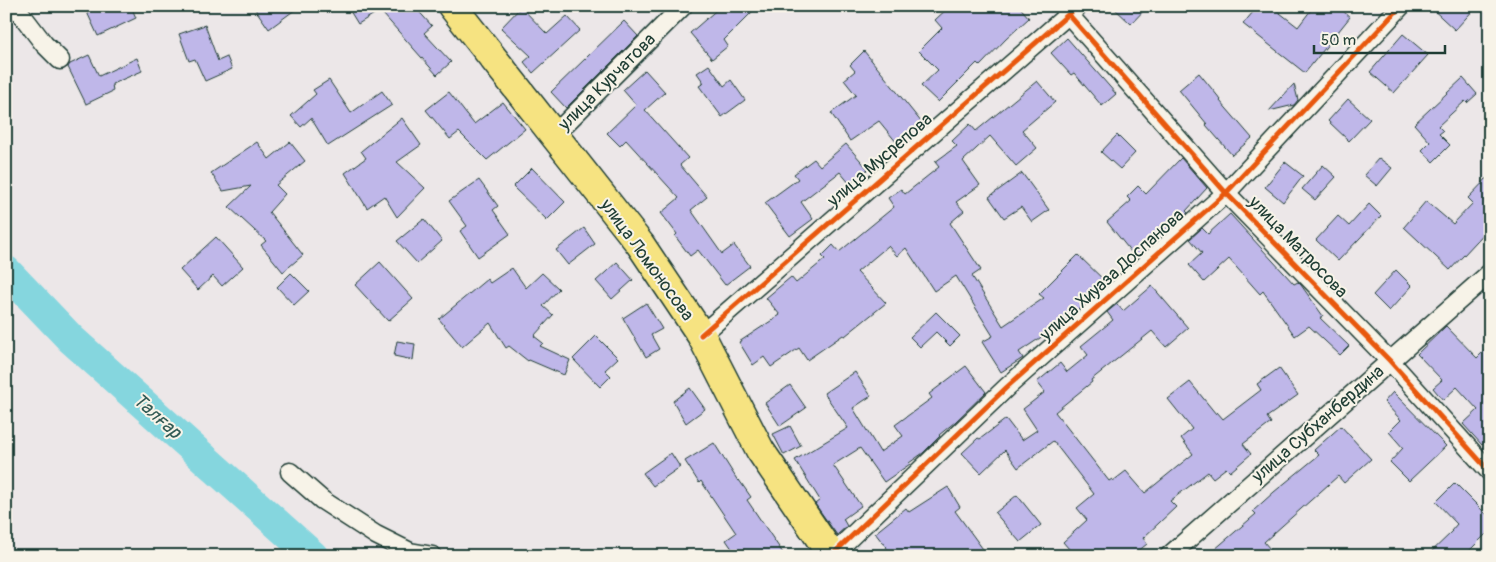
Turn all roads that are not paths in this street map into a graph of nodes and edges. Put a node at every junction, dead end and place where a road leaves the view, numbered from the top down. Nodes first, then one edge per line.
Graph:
1 (15, 6) edge
2 (452, 6) edge
3 (682, 6) edge
4 (1400, 6) edge
5 (1074, 11) edge
6 (60, 60) dead end
7 (553, 136) junction
8 (1226, 192) junction
9 (1490, 273) edge
10 (701, 335) junction
11 (1390, 361) junction
12 (290, 472) dead end
13 (1490, 472) edge
14 (433, 556) edge
15 (832, 556) edge
16 (1170, 556) edge

1 - 6 street
2 - 7 main road, улица Ломоносова
3 - 7 street, улица Курчатова
4 - 8 street, улица Хиуаза Доспанова
5 - 8 street, улица Матросова
5 - 10 street, улица Мусрепова
7 - 10 main road, улица Ломоносова
8 - 11 street, улица Матросова
8 - 15 street, улица Хиуаза Доспанова
9 - 11 street, улица Субханбердина
10 - 15 main road, улица Ломоносова
11 - 13 street, улица Матросова
11 - 16 street, улица Субханбердина
12 - 14 street

